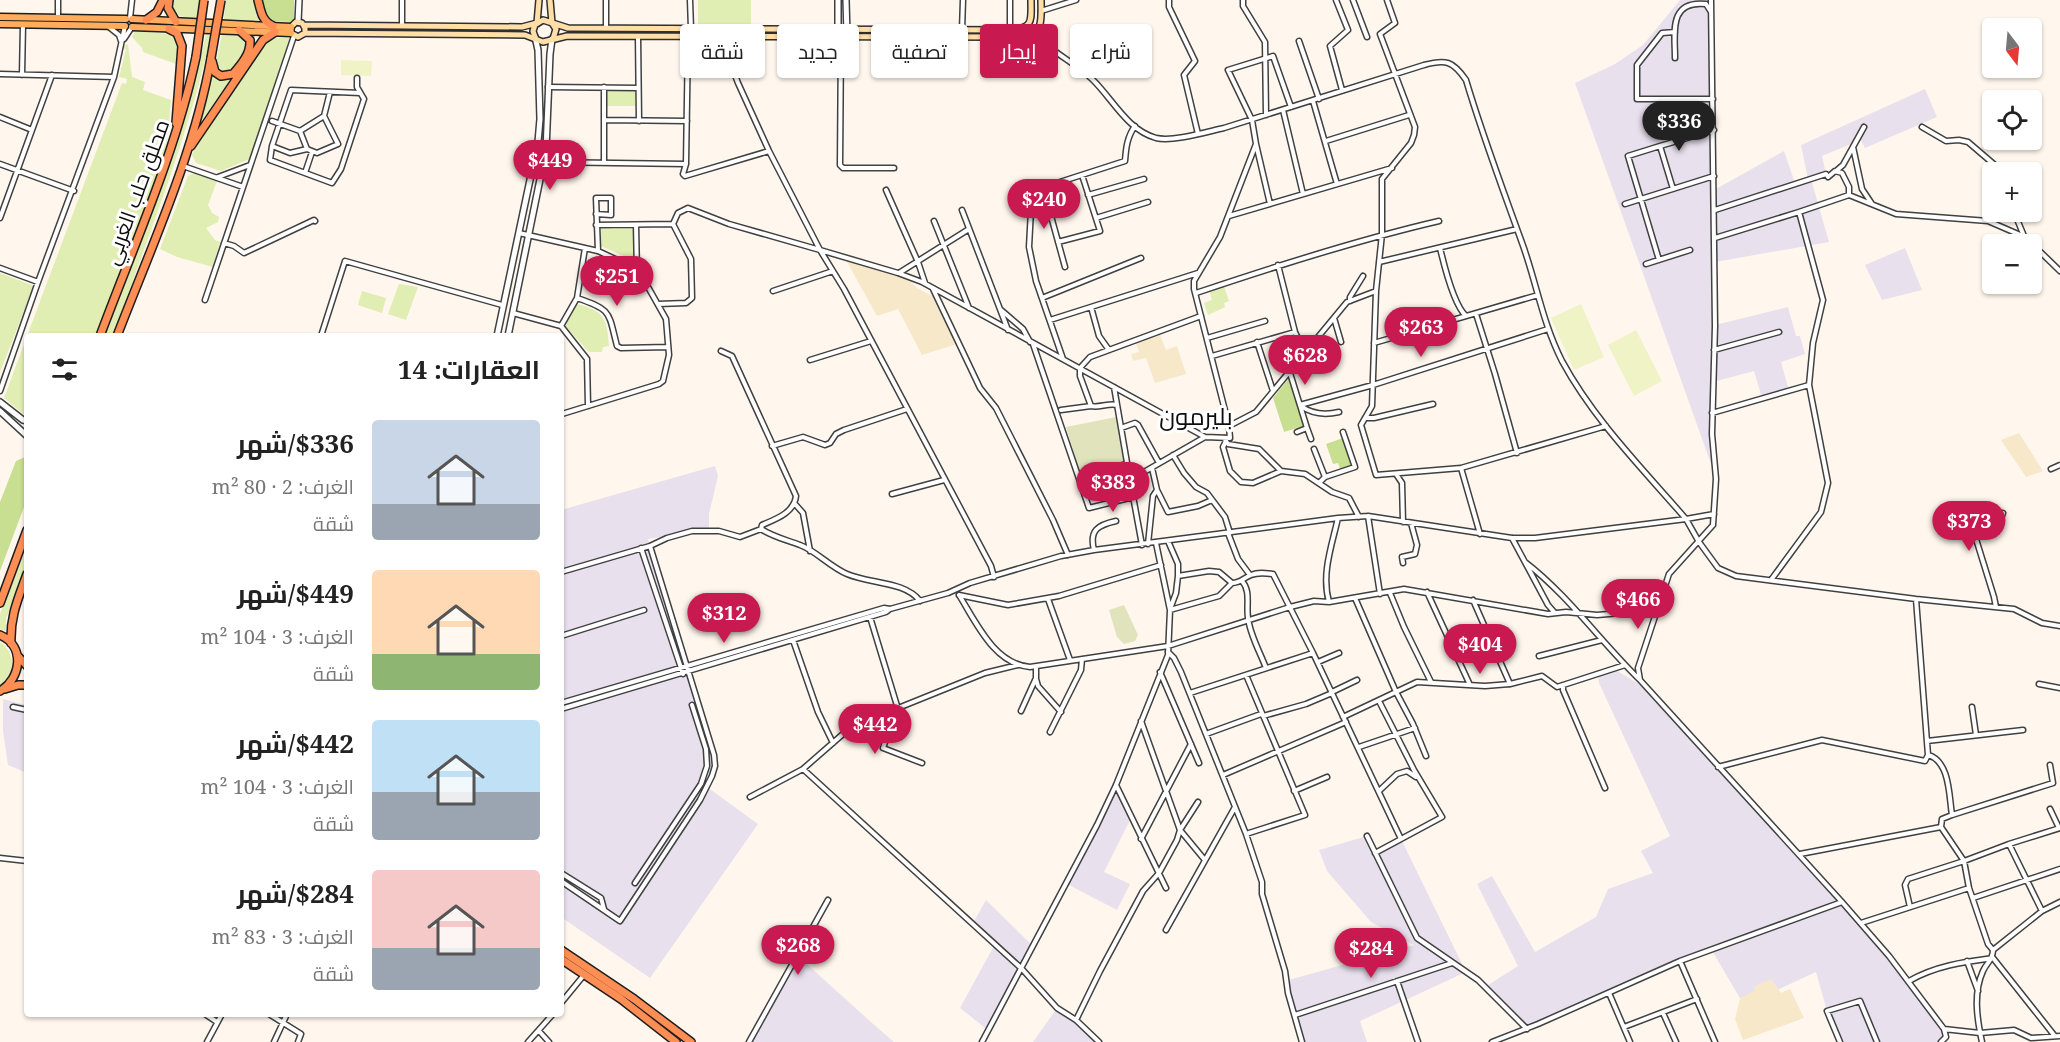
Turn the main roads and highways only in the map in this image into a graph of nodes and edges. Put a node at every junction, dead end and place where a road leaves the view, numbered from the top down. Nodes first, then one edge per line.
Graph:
1 (163, 0) edge
2 (169, 0) edge
3 (204, 0) edge
4 (221, 0) edge
5 (258, 0) edge
6 (539, 0) edge
7 (550, 0) edge
8 (1031, 0) edge
9 (1041, 0) edge
10 (0, 17) edge
11 (129, 18) junction
12 (146, 20) junction
13 (176, 22) junction
14 (301, 23) junction
15 (537, 23) junction
16 (552, 23) junction
17 (0, 24) edge
18 (128, 27) junction
19 (169, 28) junction
20 (274, 29) junction
21 (239, 30) junction
22 (777, 31) edge
23 (292, 32) junction
24 (305, 33) junction
25 (859, 33) edge
26 (859, 33) edge
27 (777, 35) edge
28 (535, 38) junction
29 (552, 39) junction
30 (211, 58) junction
31 (175, 134) junction
32 (186, 153) junction
33 (101, 333) edge
34 (118, 333) edge
35 (24, 538) edge
36 (24, 583) edge
37 (0, 603) edge
38 (0, 634) edge
39 (11, 643) junction
40 (17, 655) junction
41 (24, 663) edge
42 (24, 685) edge
43 (2, 691) edge
44 (564, 952) edge
45 (564, 961) edge
46 (676, 1042) edge
47 (691, 1042) edge

1 - 12 highway
2 - 13 highway
3 - 31 highway, محلق حلب الغربي, bridge
4 - 30 highway, محلق حلب الغربي, bridge
5 - 20 highway
6 - 15 main road
7 - 16 main road
8 - 25 main road
9 - 26 main road
10 - 11 main road
11 - 12 main road
11 - 18 main road
12 - 13 main road
13 - 20 main road
14 - 15 main road
14 - 23 main road
14 - 24 main road
15 - 16 main road
15 - 28 main road
16 - 22 main road
16 - 29 main road
17 - 18 main road
18 - 19 main road
19 - 21 main road
19 - 31 highway
20 - 21 main road
20 - 23 main road
20 - 32 highway
21 - 30 highway
23 - 24 main road
24 - 28 main road
27 - 29 main road
28 - 29 main road
30 - 32 highway, محلق حلب الغربي
31 - 33 highway, محلق حلب الغربي
32 - 34 highway, محلق حلب الغربي
35 - 37 highway
36 - 39 highway
38 - 39 highway
39 - 40 highway
40 - 41 highway
40 - 43 highway
42 - 43 highway
44 - 47 highway
45 - 46 highway

